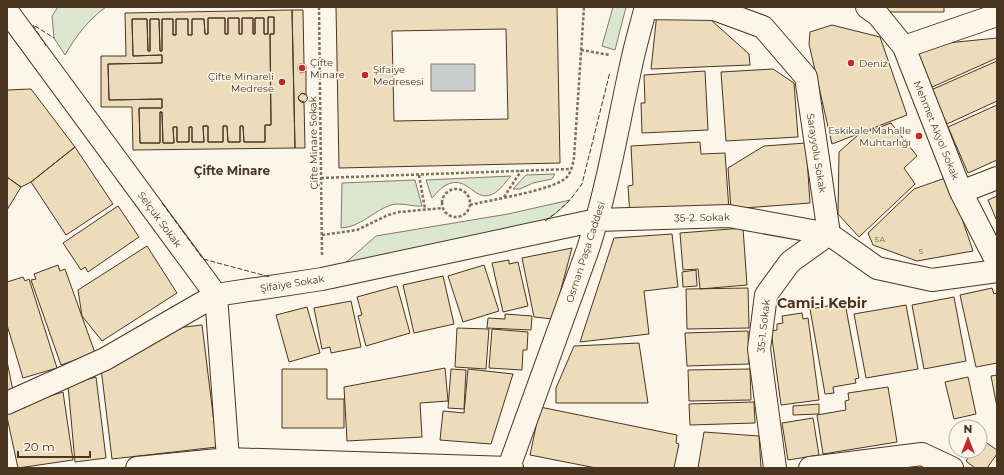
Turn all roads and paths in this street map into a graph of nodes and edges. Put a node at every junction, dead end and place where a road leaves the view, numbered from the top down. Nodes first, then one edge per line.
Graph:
1 (318, 7) edge
2 (584, 7) edge
3 (866, 7) edge
4 (646, 8) edge
5 (717, 8) edge
6 (7, 11) edge
7 (997, 15) edge
8 (904, 47) junction
9 (581, 50) junction
10 (632, 59) junction
11 (571, 169) junction
12 (521, 171) junction
13 (419, 175) junction
14 (321, 178) junction
15 (997, 178) edge
16 (961, 192) junction
17 (503, 197) junction
18 (470, 205) junction
19 (443, 208) junction
20 (425, 209) junction
21 (598, 220) junction
22 (829, 234) junction
23 (322, 235) junction
24 (997, 262) edge
25 (997, 271) edge
26 (322, 279) junction
27 (216, 295) junction
28 (7, 403) edge
29 (228, 460) junction
30 (137, 468) edge
31 (511, 468) edge
32 (775, 468) edge
33 (810, 468) edge
34 (952, 468) edge

1 - 14 path, Çifte Minare Sokak
2 - 9 path
3 - 8 street, Mehmet Akyol Sokak
4 - 5 street, Sarayyolu Sokak
4 - 10 street, Osman Paşa Caddesi
5 - 22 street, Sarayyolu Sokak
6 - 27 street, Selçuk Sokak
7 - 8 street
8 - 16 street, Mehmet Akyol Sokak
9 - 10 path
9 - 11 path
10 - 21 street, Osman Paşa Caddesi
11 - 12 path
11 - 17 path
12 - 13 path
12 - 17 path
13 - 14 path
13 - 20 path
14 - 23 path, Çifte Minare Sokak
15 - 16 street
16 - 24 street, Mehmet Akyol Sokak
17 - 18 path
18 - 19 path
18 - 19 path
19 - 20 path
20 - 23 path
21 - 22 street, 35-2. Sokak
21 - 26 street, Şifaiye Sokak
21 - 31 street, Osman Paşa Caddesi
22 - 25 street
22 - 32 street, 35-1. Sokak
23 - 26 path, Çifte Minare Sokak
26 - 27 street, Şifaiye Sokak
27 - 28 street, Şifaiye Sokak
27 - 29 street
29 - 30 street
29 - 31 street
33 - 34 street

